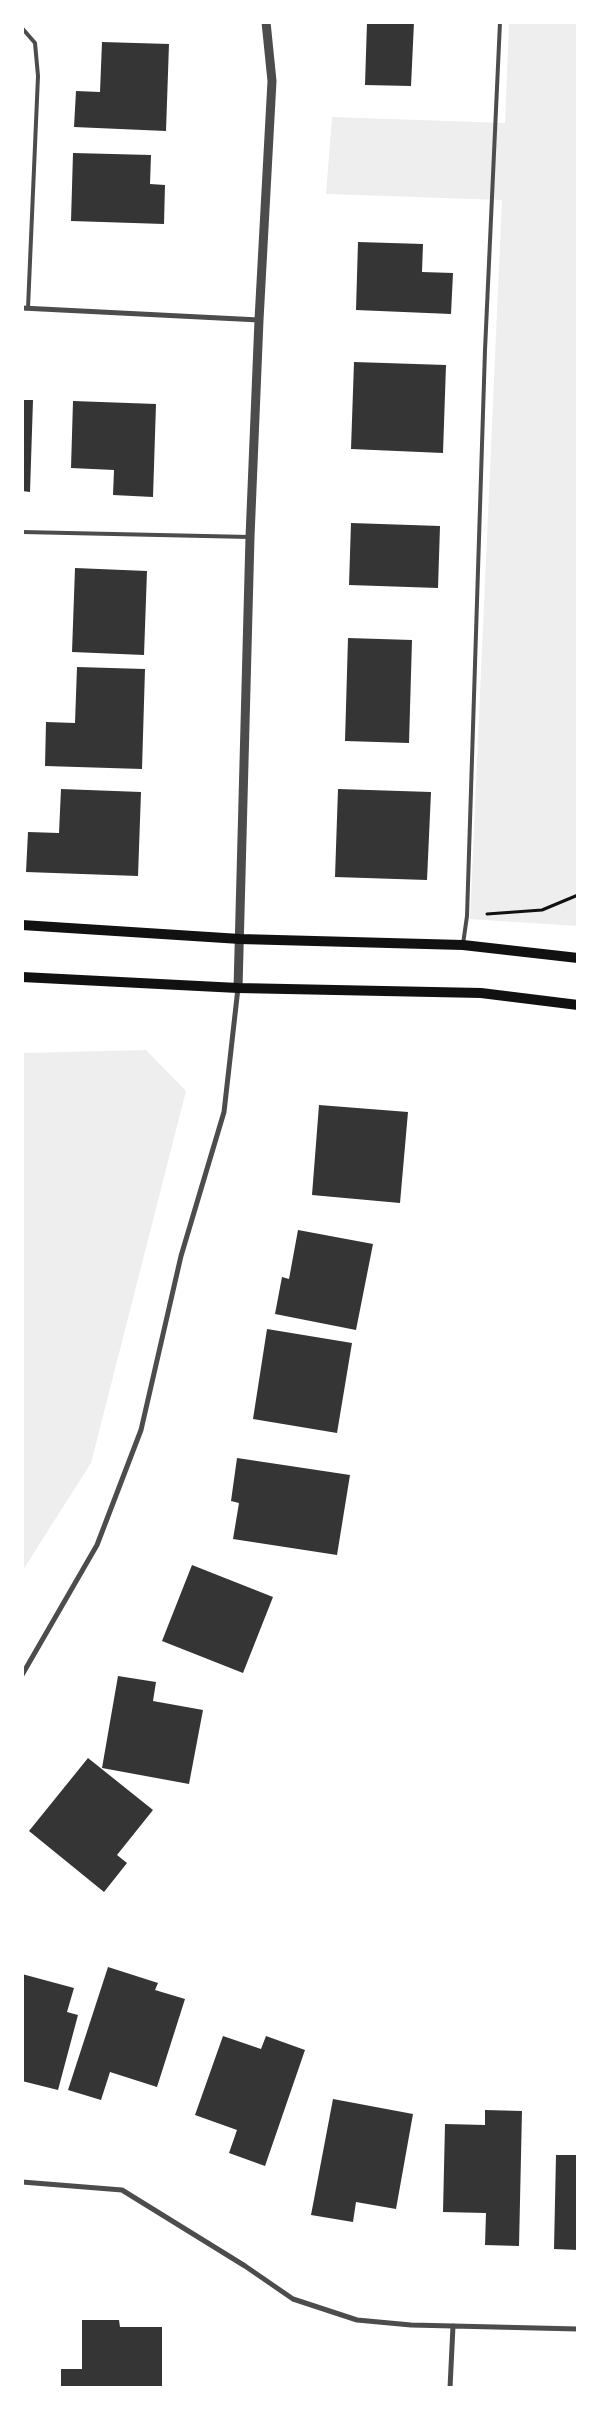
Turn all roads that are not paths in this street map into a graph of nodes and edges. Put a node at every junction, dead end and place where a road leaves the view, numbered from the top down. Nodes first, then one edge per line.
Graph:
1 (266, 22) edge
2 (500, 22) edge
3 (22, 28) edge
4 (25, 308) edge
5 (259, 320) junction
6 (22, 532) edge
7 (250, 537) junction
8 (22, 925) edge
9 (240, 939) junction
10 (463, 945) junction
11 (578, 958) edge
12 (22, 978) edge
13 (238, 988) junction
14 (578, 1005) edge
15 (22, 1675) edge
16 (22, 2182) edge
17 (453, 2326) junction
18 (578, 2329) edge
19 (450, 2388) edge

1 - 5 street
2 - 10 lane
3 - 4 lane
4 - 5 street
5 - 7 street
6 - 7 lane
7 - 9 street
8 - 9 main road
9 - 10 main road
9 - 13 street
10 - 11 main road
12 - 13 main road
13 - 14 main road
13 - 15 street
16 - 17 street
17 - 18 street
17 - 19 street

